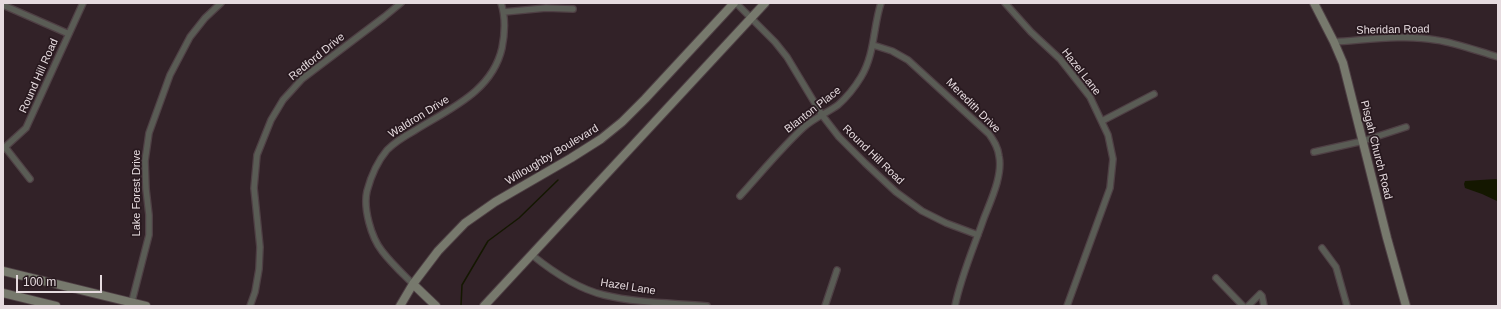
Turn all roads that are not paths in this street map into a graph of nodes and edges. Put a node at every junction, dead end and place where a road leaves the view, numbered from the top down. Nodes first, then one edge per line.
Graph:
1 (83, 3) edge
2 (221, 3) edge
3 (400, 3) edge
4 (501, 3) edge
5 (735, 3) edge
6 (765, 3) edge
7 (881, 3) edge
8 (1005, 3) edge
9 (1314, 3) edge
10 (3, 5) edge
11 (573, 9) dead end
12 (504, 12) junction
13 (751, 18) junction
14 (68, 34) junction
15 (1334, 42) junction
16 (873, 45) junction
17 (1498, 57) edge
18 (1154, 94) dead end
19 (822, 115) junction
20 (1102, 121) junction
21 (1406, 127) dead end
22 (1363, 141) junction
23 (4, 148) edge
24 (1314, 152) dead end
25 (30, 179) dead end
26 (740, 196) dead end
27 (978, 235) junction
28 (1322, 248) dead end
29 (532, 255) junction
30 (837, 270) dead end
31 (3, 271) edge
32 (1216, 278) dead end
33 (413, 284) junction
34 (3, 293) edge
35 (131, 304) edge
36 (56, 306) edge
37 (146, 306) edge
38 (250, 306) edge
39 (400, 306) edge
40 (436, 306) edge
41 (484, 306) edge
42 (707, 306) edge
43 (825, 306) edge
44 (954, 306) edge
45 (1068, 306) edge
46 (1243, 306) edge
47 (1248, 306) edge
48 (1264, 306) edge
49 (1347, 306) edge
50 (1406, 306) edge

1 - 14 street, Round Hill Road
2 - 35 street, Lake Forest Drive
3 - 38 street, Redford Drive
4 - 12 street, Waldron Drive
5 - 13 street, Round Hill Road
5 - 33 street, Willoughby Boulevard
6 - 13 street
7 - 16 street, Blanton Place
8 - 20 street, Hazel Lane
9 - 15 street, Pisgah Church Road
10 - 14 street
11 - 12 street
12 - 33 street, Waldron Drive
13 - 19 street, Round Hill Road
13 - 29 street
14 - 23 street, Round Hill Road
15 - 17 street, Sheridan Road
15 - 22 street, Pisgah Church Road
16 - 19 street, Blanton Place
16 - 27 street, Meredith Drive
18 - 20 street
19 - 26 street, Blanton Place
19 - 27 street, Round Hill Road
20 - 45 street, Hazel Lane
21 - 22 street
22 - 24 street
22 - 50 street, Pisgah Church Road
23 - 25 street
27 - 44 street, Meredith Drive
28 - 49 street
29 - 41 street
29 - 42 street, Hazel Lane
30 - 43 street
31 - 35 street
32 - 46 street
33 - 39 street, Willoughby Boulevard
33 - 40 street, Waldron Drive
34 - 36 street
35 - 37 street
47 - 48 street

